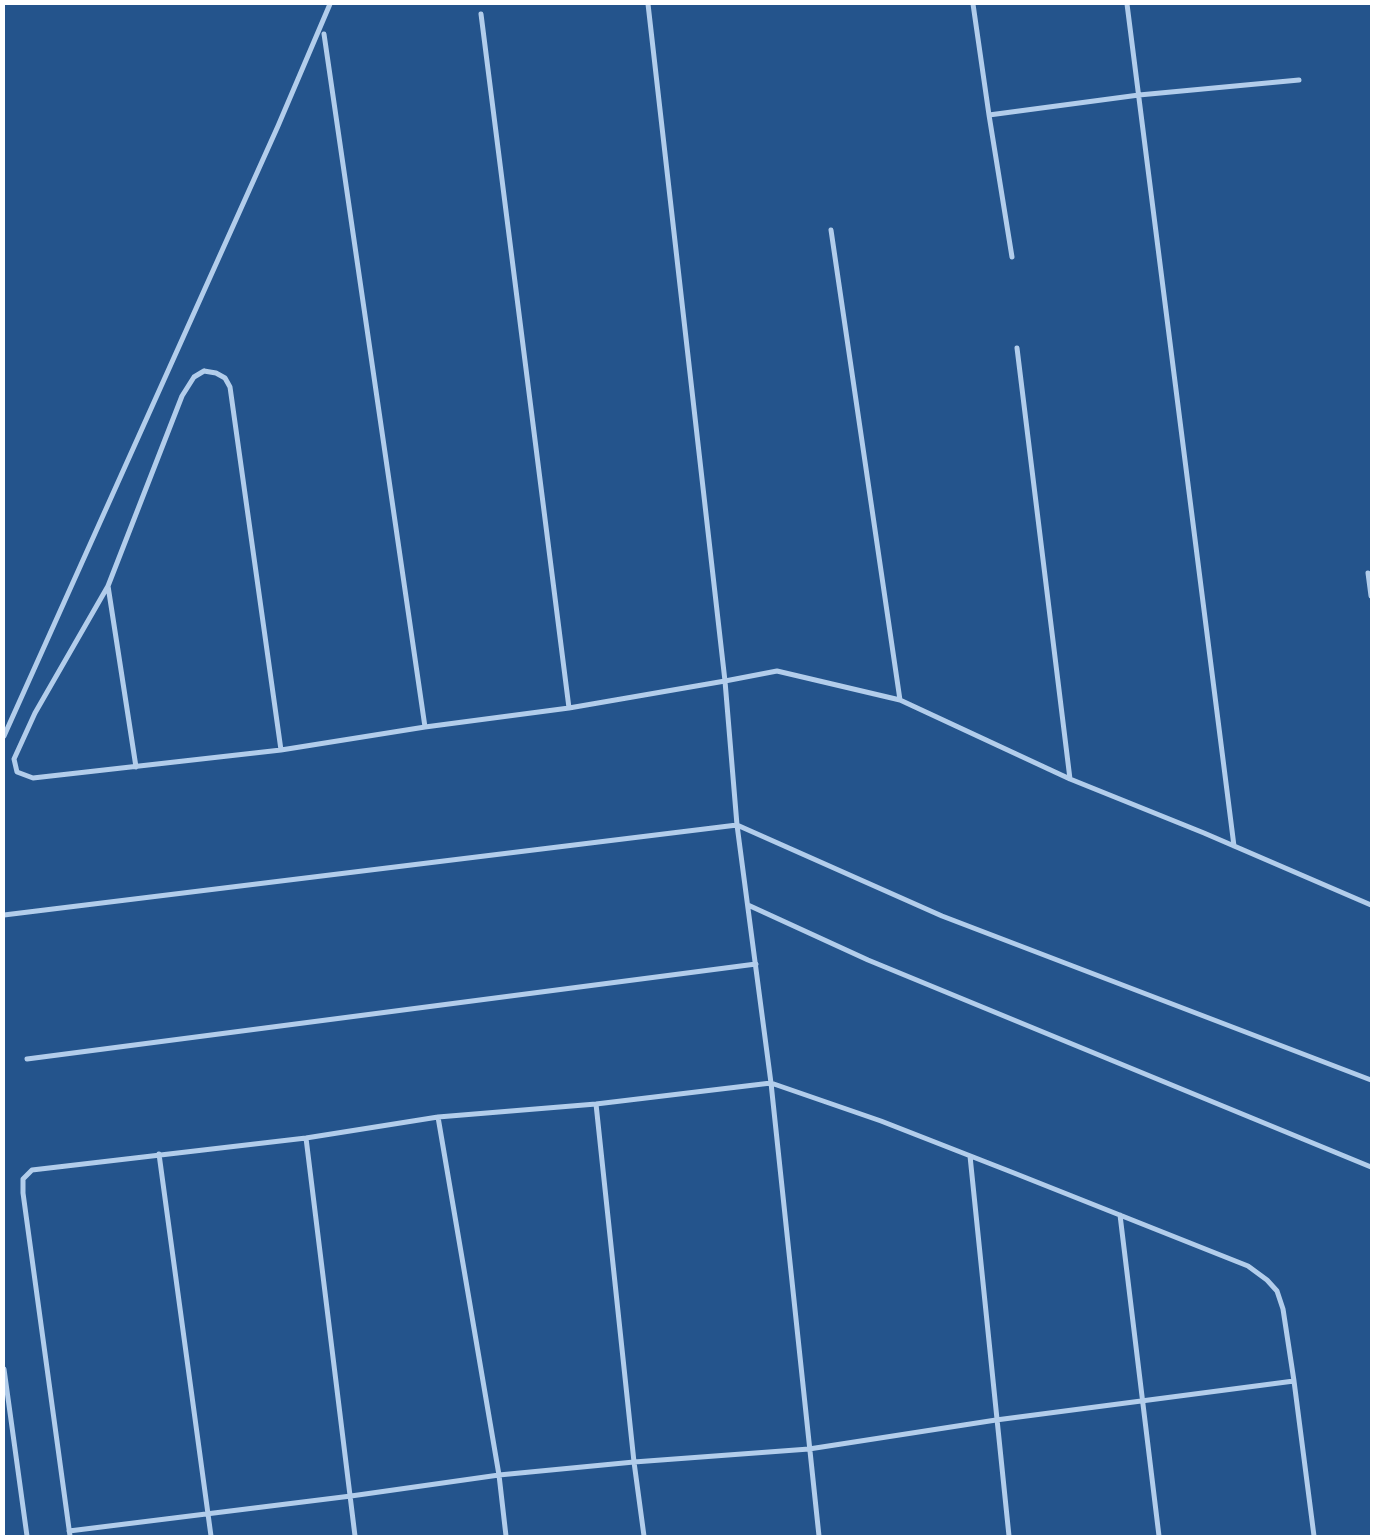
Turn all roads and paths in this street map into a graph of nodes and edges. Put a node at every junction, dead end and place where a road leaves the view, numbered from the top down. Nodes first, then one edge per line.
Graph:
1 (330, 4) edge
2 (648, 4) edge
3 (973, 4) edge
4 (1127, 4) edge
5 (481, 14) dead end
6 (324, 34) dead end
7 (1298, 80) dead end
8 (1139, 95) junction
9 (989, 115) junction
10 (831, 230) dead end
11 (1012, 257) dead end
12 (1017, 348) dead end
13 (1368, 573) dead end
14 (108, 586) junction
15 (1371, 596) edge
16 (725, 681) junction
17 (900, 700) junction
18 (570, 708) junction
19 (425, 726) junction
20 (4, 736) edge
21 (281, 750) junction
22 (136, 767) junction
23 (1070, 779) junction
24 (737, 825) junction
25 (1234, 846) junction
26 (748, 905) junction
27 (1371, 905) edge
28 (4, 915) edge
29 (756, 964) junction
30 (27, 1060) dead end
31 (1371, 1080) edge
32 (770, 1083) junction
33 (596, 1104) junction
34 (438, 1117) junction
35 (306, 1138) junction
36 (159, 1154) junction
37 (970, 1156) junction
38 (1371, 1167) edge
39 (1120, 1215) junction
40 (4, 1369) edge
41 (1294, 1381) junction
42 (1144, 1402) junction
43 (6, 1405) edge
44 (996, 1420) junction
45 (809, 1449) junction
46 (634, 1462) junction
47 (499, 1475) junction
48 (350, 1496) junction
49 (208, 1513) junction
50 (70, 1533) edge
51 (27, 1536) edge
52 (211, 1536) edge
53 (355, 1536) edge
54 (506, 1536) edge
55 (644, 1536) edge
56 (819, 1536) edge
57 (1009, 1536) edge
58 (1159, 1536) edge
59 (1314, 1536) edge

1 - 20 street
2 - 16 street
3 - 9 street
4 - 8 street
5 - 18 street
6 - 19 street
7 - 8 street
8 - 9 street
8 - 25 street
9 - 11 street
10 - 17 street
12 - 23 street
13 - 15 street
14 - 21 street
14 - 22 street
14 - 22 street
16 - 17 street
16 - 18 street
16 - 24 street
17 - 23 street
18 - 19 street
19 - 21 street
21 - 22 street
23 - 25 street
24 - 26 street
24 - 28 street
24 - 31 street
25 - 27 street
26 - 29 street
26 - 38 street
29 - 30 street
29 - 32 street
32 - 33 street
32 - 37 street
32 - 45 street
33 - 34 street
33 - 46 street
34 - 35 street
34 - 47 street
35 - 36 street
35 - 48 street
36 - 49 street
36 - 50 street
37 - 39 street
37 - 44 street
39 - 41 street
39 - 42 street
40 - 43 street
41 - 42 street
41 - 59 street
42 - 44 street
42 - 58 street
43 - 51 street
44 - 45 street
44 - 57 street
45 - 46 street
45 - 56 street
46 - 47 street
46 - 55 street
47 - 48 street
47 - 54 street
48 - 49 street
48 - 53 street
49 - 50 street
49 - 52 street

